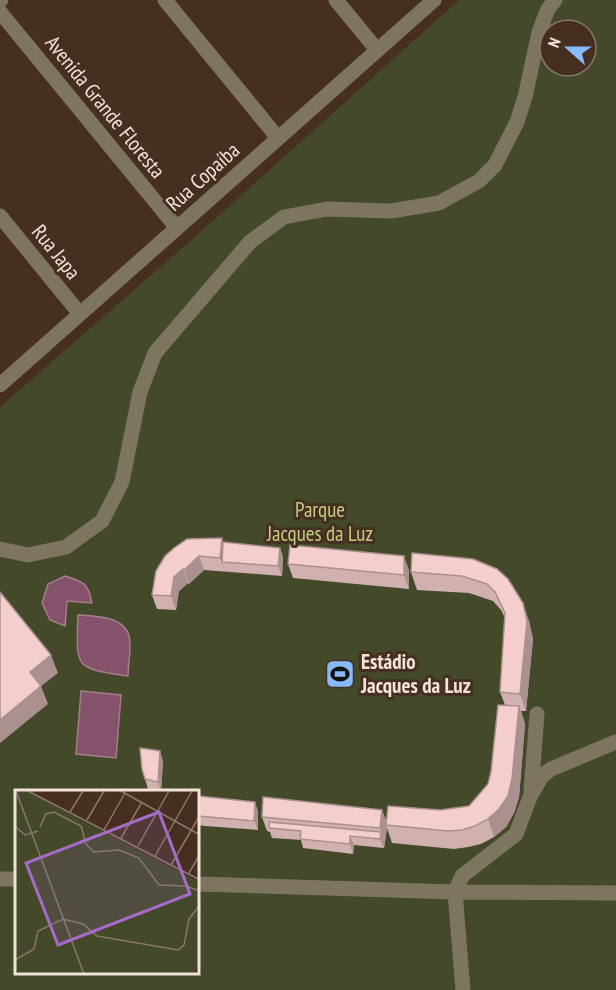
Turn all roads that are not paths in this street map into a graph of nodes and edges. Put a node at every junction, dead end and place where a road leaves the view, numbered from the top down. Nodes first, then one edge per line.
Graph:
1 (165, 0) edge
2 (336, 0) edge
3 (434, 0) edge
4 (555, 0) edge
5 (0, 12) edge
6 (377, 50) junction
7 (278, 138) junction
8 (0, 216) edge
9 (177, 228) junction
10 (80, 314) junction
11 (0, 385) edge
12 (0, 549) edge
13 (537, 714) dead end
14 (616, 742) edge
15 (530, 797) junction
16 (200, 884) edge
17 (455, 892) junction
18 (616, 893) edge
19 (464, 990) edge

1 - 7 street
2 - 6 street
3 - 6 street, Rua Copaíba
4 - 12 street
5 - 9 street, Avenida Grande Floresta
6 - 7 street, Rua Copaíba
7 - 9 street, Rua Copaíba
8 - 10 street, Rua Japa
9 - 10 street, Rua Copaíba
10 - 11 street, Rua Copaíba
13 - 15 street
14 - 15 street
15 - 17 street
16 - 17 street
17 - 18 street
17 - 19 street

